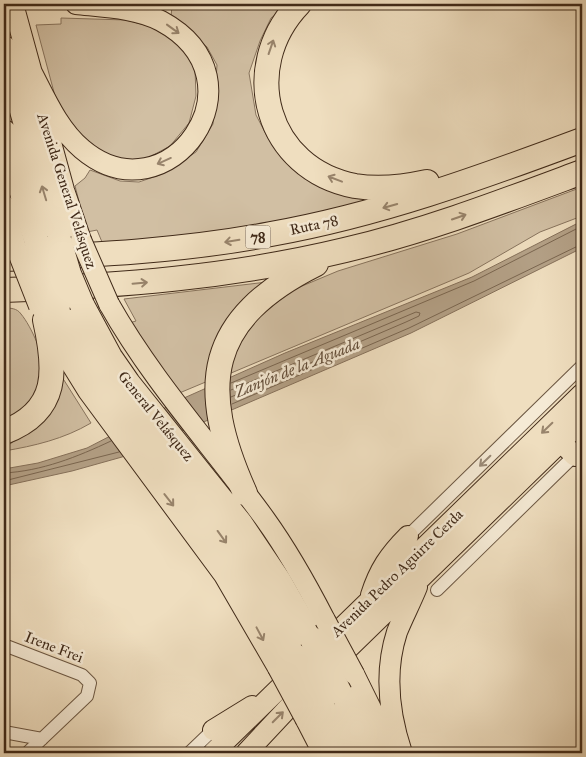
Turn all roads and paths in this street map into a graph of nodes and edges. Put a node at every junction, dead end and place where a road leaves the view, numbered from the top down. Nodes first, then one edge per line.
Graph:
1 (13, 4) edge
2 (76, 4) edge
3 (299, 4) edge
4 (4, 48) edge
5 (29, 67) junction
6 (4, 132) edge
7 (582, 140) edge
8 (503, 169) junction
9 (582, 172) edge
10 (4, 205) edge
11 (30, 241) edge
12 (345, 250) junction
13 (4, 290) edge
14 (47, 310) junction
15 (582, 366) edge
16 (582, 394) edge
17 (124, 411) junction
18 (582, 421) edge
19 (4, 432) edge
20 (572, 449) edge
21 (160, 455) junction
22 (245, 493) junction
23 (408, 536) joint
24 (422, 575) junction
25 (437, 590) dead end
26 (370, 599) junction
27 (319, 629) junction
28 (4, 645) edge
29 (274, 694) junction
30 (315, 715) junction
31 (213, 730) joint
32 (4, 732) edge
33 (42, 739) junction
34 (27, 753) edge
35 (189, 753) edge
36 (213, 753) edge
37 (246, 753) edge
38 (323, 753) edge
39 (346, 753) edge
40 (371, 753) edge
41 (393, 753) edge
42 (402, 753) edge

1 - 5 main road, Avenida General Velásquez
2 -> 5 main road
8 -> 3 highway
11 -> 4 highway, General Velásquez
5 - 11 main road, Avenida General Velásquez
6 - 11 highway, General Velásquez
7 - 8 highway, Ruta 78 / 78
8 -> 11 highway, Ruta 78 / 78
12 -> 9 highway, Ruta 78 / 78
10 - 11 main road, Avenida General Velásquez
11 - 14 highway, General Velásquez, bridge
11 - 17 highway, General Velásquez, bridge
11 - 22 main road, Avenida General Velásquez, bridge
13 -> 12 highway, Ruta 78 / 78
12 - 22 highway
14 - 17 highway, General Velásquez
14 - 19 highway
15 -> 23 street, Avenida Pedro Aguirre Cerda
16 -> 26 main road, Avenida Pedro Aguirre Cerda
17 - 21 highway, General Velásquez
18 - 20 main road, Avenida Pedro Aguirre Cerda
20 - 24 main road, Avenida Pedro Aguirre Cerda
20 - 25 street, Avenida Pedro Aguirre Cerda
21 - 27 highway, General Velásquez
21 -> 30 highway, General Velásquez, bridge
22 - 27 main road, Avenida General Velásquez
23 - 26 main road
37 -> 24 main road, Avenida Pedro Aguirre Cerda
24 - 42 main road
26 - 29 main road, Avenida Pedro Aguirre Cerda
27 - 40 highway, General Velásquez, bridge
27 - 41 main road, Avenida General Velásquez, bridge
28 - 33 street, Irene Frei
29 - 31 main road
29 - 36 main road, Avenida Pedro Aguirre Cerda
30 - 38 main road
30 - 39 highway, General Velásquez
31 - 35 street
32 - 33 street
33 - 34 street

